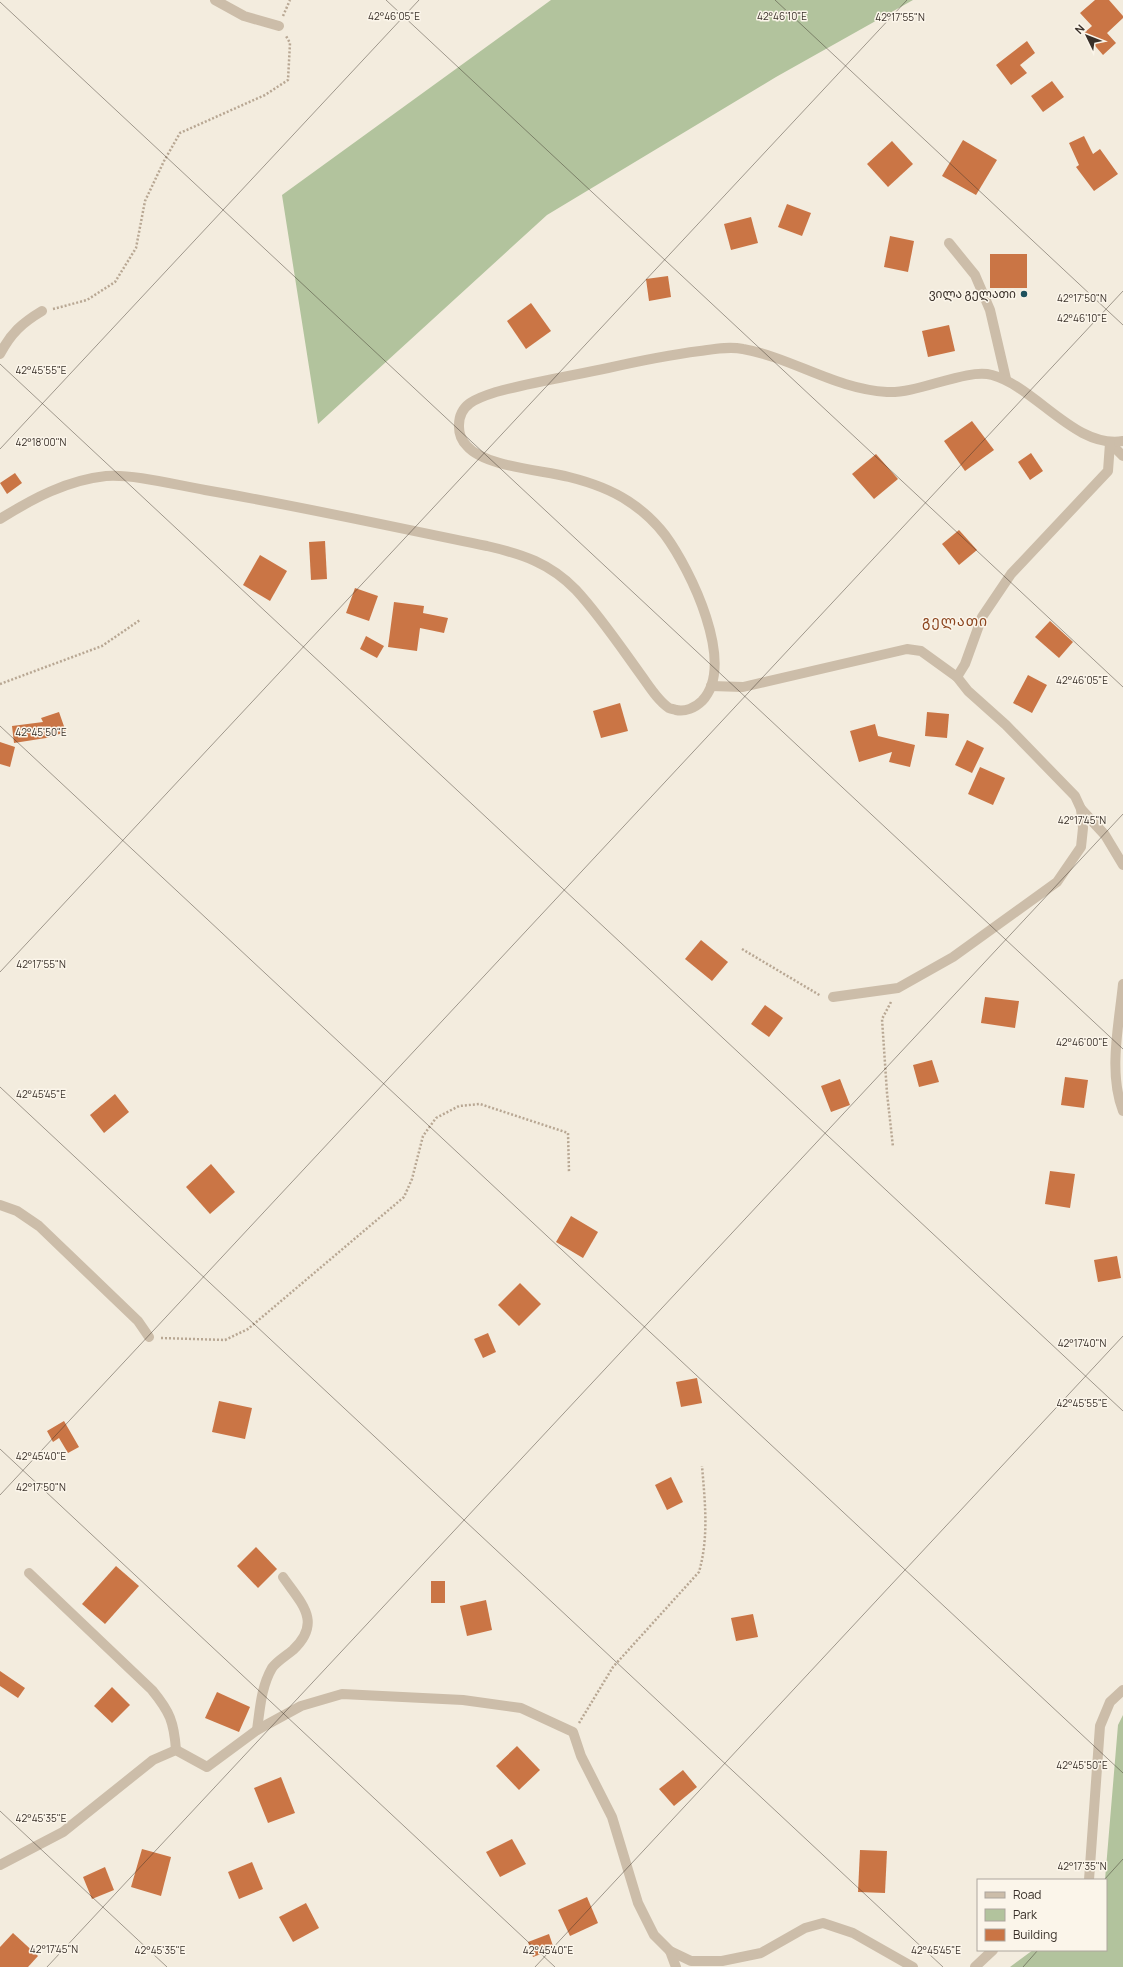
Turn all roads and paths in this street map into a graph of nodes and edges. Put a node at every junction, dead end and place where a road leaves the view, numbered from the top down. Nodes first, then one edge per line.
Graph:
1 (215, 0) edge
2 (290, 0) edge
3 (279, 26) junction
4 (948, 243) dead end
5 (42, 311) joint
6 (0, 354) edge
7 (1006, 379) junction
8 (1123, 441) edge
9 (1110, 443) junction
10 (1123, 456) edge
11 (0, 519) edge
12 (140, 620) dead end
13 (957, 676) junction
14 (0, 684) edge
15 (711, 686) junction
16 (1082, 809) junction
17 (1123, 865) edge
18 (742, 949) dead end
19 (1123, 984) edge
20 (898, 988) junction
21 (833, 997) joint
22 (1123, 1111) edge
23 (893, 1147) dead end
24 (569, 1172) dead end
25 (0, 1205) edge
26 (149, 1337) joint
27 (702, 1466) dead end
28 (29, 1573) dead end
29 (283, 1577) dead end
30 (1123, 1690) edge
31 (257, 1730) junction
32 (573, 1732) junction
33 (176, 1750) junction
34 (0, 1865) edge
35 (1089, 1879) edge
36 (670, 1951) junction
37 (992, 1951) edge
38 (676, 1967) edge
39 (913, 1967) edge
40 (975, 1967) edge

1 - 3 street
2 - 3 path
3 - 5 path
4 - 7 street
5 - 6 street
7 - 9 street
7 - 15 street
8 - 9 street
9 - 10 street
9 - 13 street
11 - 15 street
12 - 14 path
13 - 15 street
13 - 16 street
16 - 17 street
16 - 20 street
18 - 21 path
19 - 22 street
20 - 21 street
20 - 23 path
24 - 26 path
25 - 26 street
27 - 32 path
28 - 33 street
29 - 31 street
30 - 35 street
31 - 32 street
31 - 33 street
32 - 36 street
33 - 34 street
36 - 38 street
36 - 39 street
37 - 40 street

